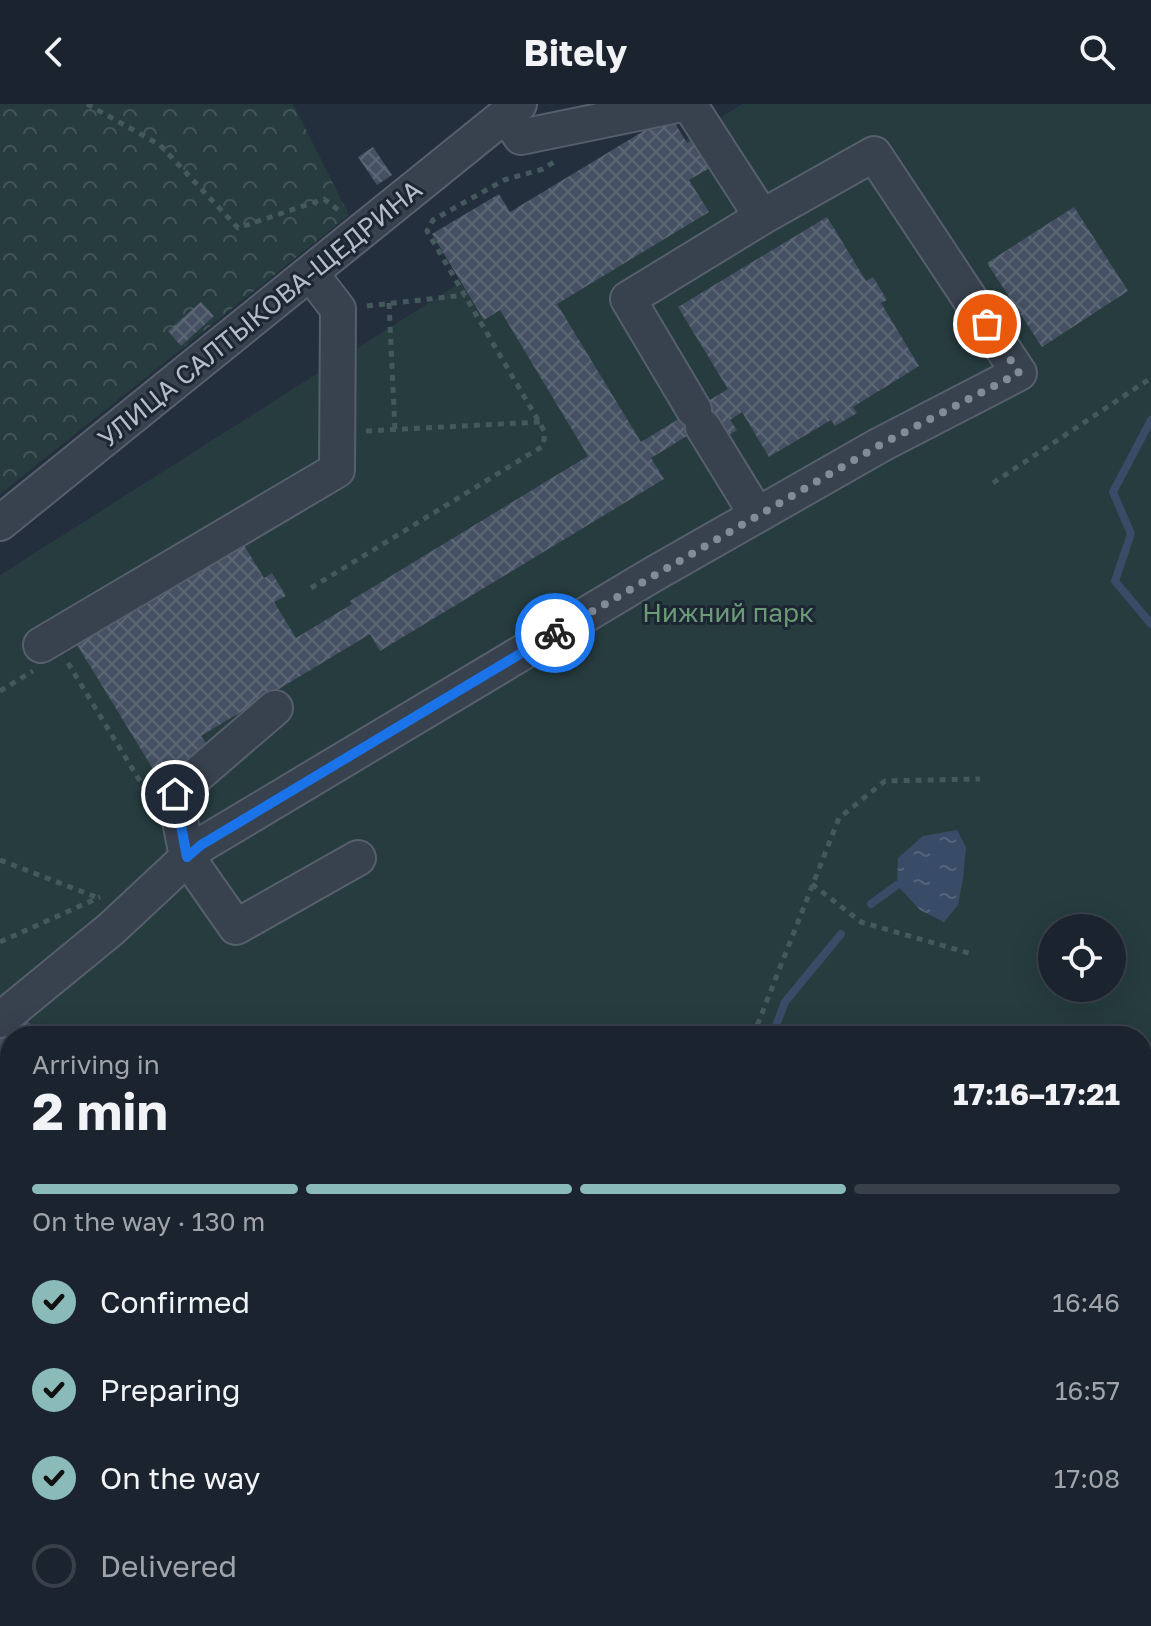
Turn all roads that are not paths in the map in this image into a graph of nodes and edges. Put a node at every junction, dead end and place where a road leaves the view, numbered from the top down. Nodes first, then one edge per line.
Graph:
1 (682, 104) edge
2 (689, 104) edge
3 (512, 110) edge
4 (762, 217) junction
5 (311, 274) junction
6 (757, 515) junction
7 (0, 523) edge
8 (47, 642) road end
9 (275, 708) dead end
10 (187, 857) junction
11 (358, 858) dead end
12 (0, 1020) edge

1 - 3 street
2 - 4 street
3 - 5 street, УЛИЦА САЛТЫКОВА-ЩЕДРИНА
4 - 6 street
4 - 6 street
5 - 7 street, УЛИЦА САЛТЫКОВА-ЩЕДРИНА
5 - 8 street
6 - 10 street
9 - 10 street
10 - 11 street
10 - 12 street

